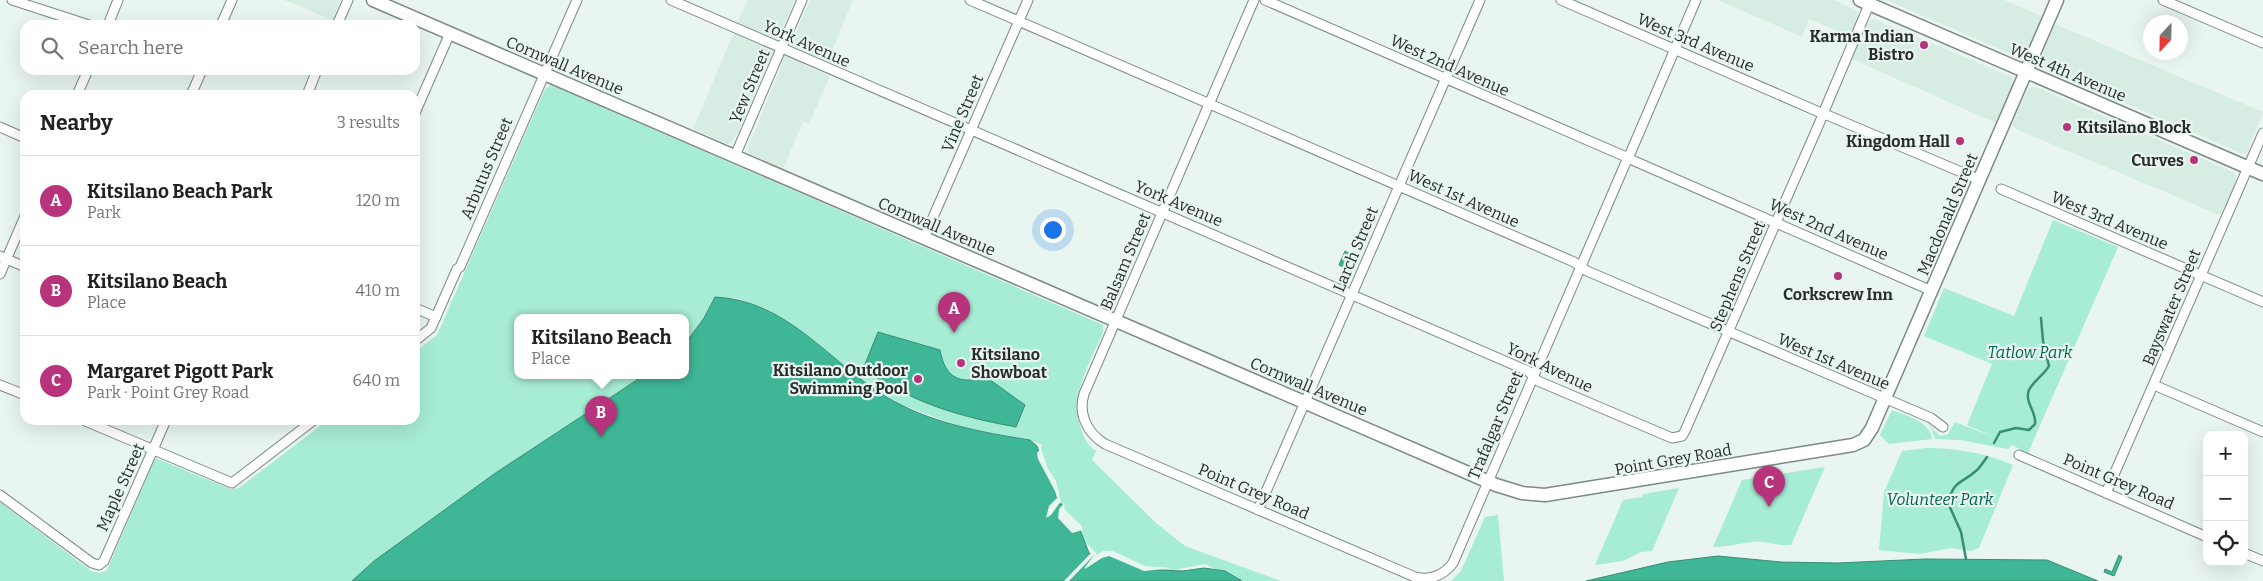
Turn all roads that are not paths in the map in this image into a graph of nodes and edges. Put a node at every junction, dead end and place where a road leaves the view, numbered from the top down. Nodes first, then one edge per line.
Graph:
1 (12, 0) edge
2 (118, 0) edge
3 (232, 0) edge
4 (348, 0) edge
5 (373, 0) edge
6 (577, 0) edge
7 (672, 0) edge
8 (802, 0) edge
9 (970, 0) edge
10 (1028, 0) edge
11 (1254, 0) edge
12 (1265, 0) edge
13 (1480, 0) edge
14 (1561, 0) edge
15 (1696, 0) edge
16 (2057, 0) edge
17 (2163, 0) edge
18 (1867, 1) edge
19 (74, 20) edge
20 (110, 20) edge
21 (223, 20) edge
22 (339, 20) edge
23 (420, 20) edge
24 (420, 20) edge
25 (1018, 21) junction
26 (450, 33) junction
27 (2263, 43) edge
28 (782, 48) junction
29 (1674, 49) junction
30 (2026, 72) junction
31 (543, 73) junction
32 (86, 75) edge
33 (200, 75) edge
34 (315, 75) edge
35 (1445, 80) junction
36 (79, 90) edge
37 (193, 90) edge
38 (309, 90) edge
39 (420, 102) edge
40 (1209, 104) junction
41 (1823, 113) junction
42 (0, 127) edge
43 (971, 131) junction
44 (2263, 133) edge
45 (20, 136) edge
46 (735, 156) junction
47 (1628, 158) junction
48 (2248, 167) junction
49 (2263, 174) edge
50 (1980, 180) junction
51 (1399, 186) junction
52 (2001, 189) dead end
53 (1162, 212) junction
54 (1776, 222) junction
55 (20, 225) edge
56 (924, 238) junction
57 (3, 257) edge
58 (20, 265) edge
59 (1581, 268) junction
60 (0, 274) edge
61 (2201, 275) junction
62 (1932, 291) junction
63 (1352, 295) junction
64 (2263, 302) edge
65 (420, 310) edge
66 (436, 317) junction
67 (1115, 320) junction
68 (1728, 332) junction
69 (420, 338) edge
70 (1533, 376) junction
71 (0, 385) edge
72 (2154, 385) junction
73 (20, 393) edge
74 (1884, 399) junction
75 (1305, 402) junction
76 (95, 425) edge
77 (164, 425) edge
78 (308, 425) edge
79 (1087, 425) joint
80 (1943, 427) dead end
81 (2263, 432) edge
82 (1672, 438) joint
83 (1864, 440) joint
84 (153, 450) junction
85 (2019, 455) dead end
86 (1488, 482) junction
87 (2106, 493) junction
88 (0, 495) edge
89 (1258, 510) junction
90 (2203, 534) edge
91 (2248, 555) edge
92 (2263, 561) edge
93 (1416, 577) joint

1 - 19 street
2 - 20 street
3 - 21 street
4 - 22 street
5 - 24 main road, Cornwall Avenue
6 - 31 street, Arbutus Street
7 - 28 street, York Avenue
8 - 28 street, Yew Street
9 - 25 street, West 1st Avenue
10 - 25 street, Vine Street
11 - 40 street, Balsam Street
12 - 35 street, West 2nd Avenue
13 - 35 street, Larch Street
14 - 29 street, West 3rd Avenue
15 - 29 street, Trafalgar Street
16 - 30 main road, Macdonald Street
17 - 27 street
18 - 30 main road, West 4th Avenue
18 - 41 street, Stephens Street
23 - 26 main road, Cornwall Avenue
25 - 40 street, West 1st Avenue
25 - 43 street, Vine Street
26 - 31 main road, Cornwall Avenue
26 - 39 street
28 - 43 street, York Avenue
28 - 46 street, Yew Street
29 - 41 street, West 3rd Avenue
29 - 47 street, Trafalgar Street
30 - 48 main road, West 4th Avenue
30 - 50 main road, Macdonald Street
31 - 46 main road, Cornwall Avenue
31 - 66 street, Arbutus Street
32 - 36 street
33 - 37 street
34 - 38 street
35 - 47 street, West 2nd Avenue
35 - 51 street, Larch Street
40 - 51 street, West 1st Avenue
40 - 53 street, Balsam Street
41 - 50 street, West 3rd Avenue
41 - 54 street, Stephens Street
42 - 45 street
43 - 53 street, York Avenue
43 - 56 street, Vine Street
44 - 48 street, Bayswater Street
46 - 56 main road, Cornwall Avenue
47 - 54 street, West 2nd Avenue
47 - 59 street, Trafalgar Street
48 - 49 main road, West 4th Avenue
48 - 61 street, Bayswater Street
50 - 62 main road, Macdonald Street
51 - 59 street, West 1st Avenue
51 - 63 street, Larch Street
52 - 61 street, West 3rd Avenue
53 - 63 street, York Avenue
53 - 67 street, Balsam Street
54 - 62 street, West 2nd Avenue
54 - 68 street, Stephens Street
55 - 57 street
56 - 67 main road, Cornwall Avenue
57 - 58 street
57 - 60 street
59 - 68 street, West 1st Avenue
59 - 70 street, Trafalgar Street
61 - 64 street, West 3rd Avenue
61 - 72 street, Bayswater Street
62 - 74 main road, Macdonald Street
63 - 70 street, York Avenue
63 - 75 street, Larch Street
65 - 66 street
66 - 69 street, Arbutus Street
67 - 75 main road, Cornwall Avenue
67 - 79 street, Balsam Street
68 - 74 street, West 1st Avenue
68 - 82 street, Stephens Street
70 - 82 street, York Avenue
70 - 86 street, Trafalgar Street
71 - 73 street
72 - 81 street
72 - 87 street, Bayswater Street
74 - 80 street, West 1st Avenue
74 - 83 main road, Macdonald Street
75 - 86 main road, Cornwall Avenue
75 - 89 street, Larch Street
76 - 84 street
77 - 84 street, Maple Street
78 - 84 street
79 - 89 street, Point Grey Road
83 - 86 main road, Point Grey Road
84 - 88 street, Maple Street
85 - 87 street, Point Grey Road
86 - 93 street, Trafalgar Street
87 - 90 street, Point Grey Road
89 - 93 street, Point Grey Road
91 - 92 street

